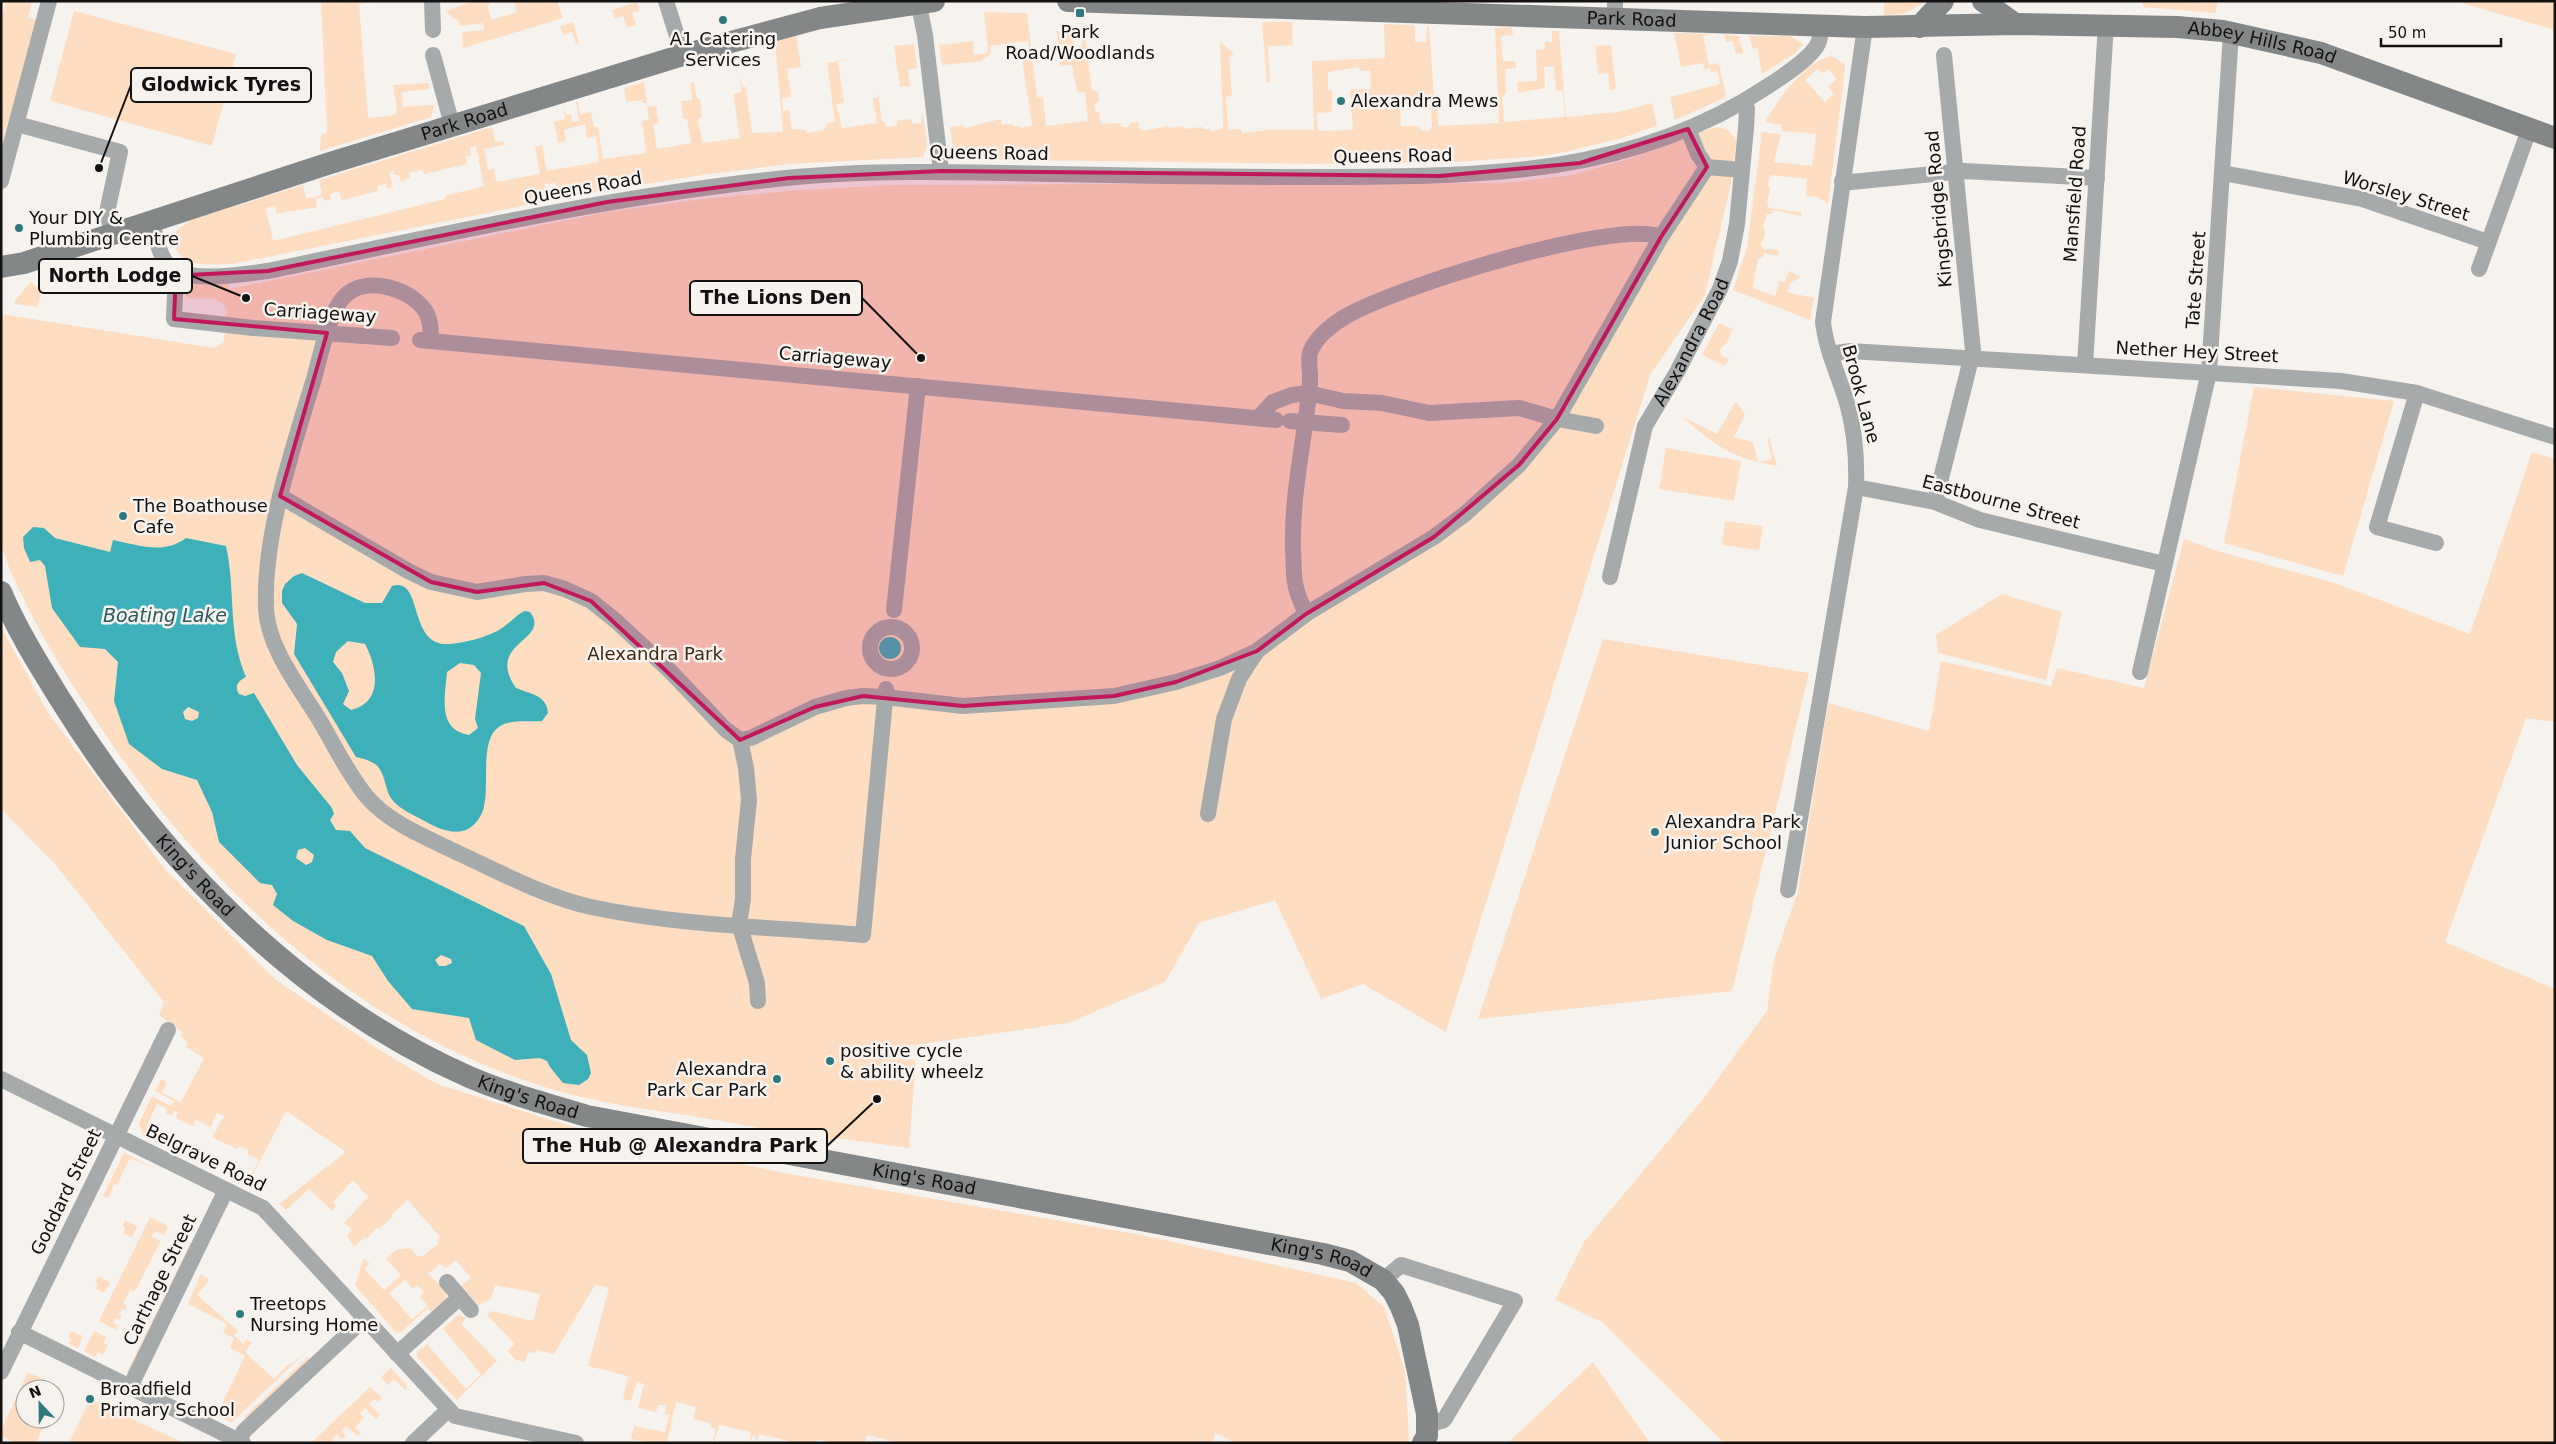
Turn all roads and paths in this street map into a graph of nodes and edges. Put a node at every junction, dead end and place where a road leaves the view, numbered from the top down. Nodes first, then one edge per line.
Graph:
1 (48, 1) edge
2 (432, 1) edge
3 (666, 1) edge
4 (1068, 1) edge
5 (1942, 1) edge
6 (1953, 1) edge
7 (1983, 1) edge
8 (924, 2) edge
9 (1202, 4) edge
10 (1615, 10) edge
11 (1956, 24) junction
12 (2015, 24) junction
13 (2106, 24) junction
14 (1821, 25) junction
15 (1865, 27) junction
16 (1919, 27) junction
17 (434, 30) dead end
18 (2231, 33) junction
19 (433, 55) dead end
20 (683, 55) junction
21 (1944, 55) dead end
22 (1744, 102) junction
23 (17, 124) junction
24 (452, 125) junction
25 (1688, 129) junction
26 (2529, 130) junction
27 (2555, 138) edge
28 (1707, 167) junction
29 (1742, 170) junction
30 (1955, 171) junction
31 (941, 172) junction
32 (2223, 173) junction
33 (2097, 178) junction
34 (1, 181) edge
35 (1842, 181) junction
36 (151, 220) junction
37 (112, 234) junction
38 (1661, 237) junction
39 (2488, 242) junction
40 (1, 268) edge
41 (2479, 269) dead end
42 (176, 271) junction
43 (327, 333) junction
44 (392, 338) dead end
45 (1830, 354) junction
46 (1971, 358) junction
47 (2084, 365) junction
48 (2209, 372) junction
49 (918, 386) junction
50 (1308, 393) junction
51 (2417, 393) junction
52 (1258, 418) junction
53 (1557, 419) junction
54 (1290, 421) junction
55 (1342, 426) dead end
56 (1596, 426) dead end
57 (2555, 437) edge
58 (1856, 488) junction
59 (280, 496) junction
60 (1935, 502) junction
61 (2436, 543) dead end
62 (2164, 564) junction
63 (1610, 577) dead end
64 (1, 592) edge
65 (1306, 614) junction
66 (893, 617) junction
67 (1258, 651) junction
68 (2140, 672) dead end
69 (887, 684) junction
70 (740, 740) junction
71 (1208, 814) dead end
72 (1788, 890) dead end
73 (739, 924) junction
74 (758, 1001) dead end
75 (168, 1030) dead end
76 (1, 1079) edge
77 (115, 1137) junction
78 (226, 1190) junction
79 (1383, 1280) junction
80 (447, 1282) dead end
81 (460, 1297) junction
82 (472, 1310) dead end
83 (364, 1319) junction
84 (19, 1332) junction
85 (397, 1354) junction
86 (1, 1372) edge
87 (130, 1387) junction
88 (448, 1410) junction
89 (1425, 1434) edge
90 (241, 1442) edge
91 (413, 1443) edge
92 (576, 1443) edge

1 - 23 street
2 - 17 street
3 - 20 street
4 - 9 street, Park Road
5 - 16 street
6 - 11 street
7 - 12 street
8 - 20 street, Park Road
8 - 31 street
9 - 10 street, Park Road
10 - 14 street, Park Road
11 - 12 street, Abbey Hills Road
11 - 16 street, Park Road
12 - 13 street, Abbey Hills Road
13 - 18 street, Abbey Hills Road
13 - 33 street, Mansfield Road
14 - 15 street, Park Road
14 - 22 street, Queens Road
15 - 16 street, Park Road
15 - 35 street, Brook Lane
18 - 26 street, Abbey Hills Road
18 - 32 street, Tate Street
19 - 24 street
20 - 24 street, Park Road
21 - 30 street, Kingsbridge Road
22 - 25 street, Queens Road
22 - 29 street, Alexandra Road
23 - 34 street
23 - 37 street
24 - 36 street, Park Road
25 - 28 street
25 - 31 street, Queens Road
26 - 27 street, Abbey Hills Road
26 - 39 street
28 - 29 street
28 - 38 street
29 - 63 street, Alexandra Road
30 - 33 street
30 - 35 street
30 - 46 street, Kingsbridge Road
31 - 42 street, Queens Road
32 - 39 street, Worsley Street
32 - 48 street, Tate Street
33 - 47 street, Mansfield Road
35 - 45 street, Brook Lane
36 - 37 street, Park Road
36 - 42 street
37 - 40 street, Park Road
38 - 50 street
38 - 53 street
39 - 41 street
42 - 43 street, Carriageway
43 - 44 street, Carriageway
43 - 49 street, Carriageway
43 - 59 street
45 - 46 street, Nether Hey Street
45 - 58 street, Brook Lane
46 - 47 street, Nether Hey Street
46 - 60 street, Kingsbridge Road
47 - 48 street, Nether Hey Street
48 - 51 street, Nether Hey Street
48 - 62 street, Tate Street
49 - 52 street, Carriageway
49 - 66 street
50 - 52 street
50 - 53 street
50 - 54 street
51 - 57 street, Nether Hey Street
51 - 61 street
52 - 54 street, Carriageway
53 - 56 street
53 - 65 street
54 - 55 street, Carriageway
54 - 65 street
58 - 60 street, Eastbourne Street
58 - 72 street, Brook Lane
59 - 70 street
59 - 73 street
60 - 62 street, Eastbourne Street
62 - 68 street, Tate Street
64 - 79 street, King's Road
65 - 67 street
66 - 69 street
66 - 69 street
67 - 69 street
67 - 71 street
69 - 70 street
69 - 73 street
70 - 73 street
73 - 74 street
75 - 77 street, Goddard Street
76 - 77 street, Belgrave Road
77 - 78 street, Belgrave Road
77 - 84 street, Goddard Street
78 - 83 street, Belgrave Road
78 - 87 street, Carthage Street
79 - 89 street
79 - 89 street, King's Road
80 - 81 street
81 - 82 street
81 - 85 street
83 - 85 street, Belgrave Road
83 - 90 street
84 - 86 street, Goddard Street
84 - 87 street
85 - 88 street, Belgrave Road
87 - 90 street
88 - 91 street
88 - 92 street, Belgrave Road

